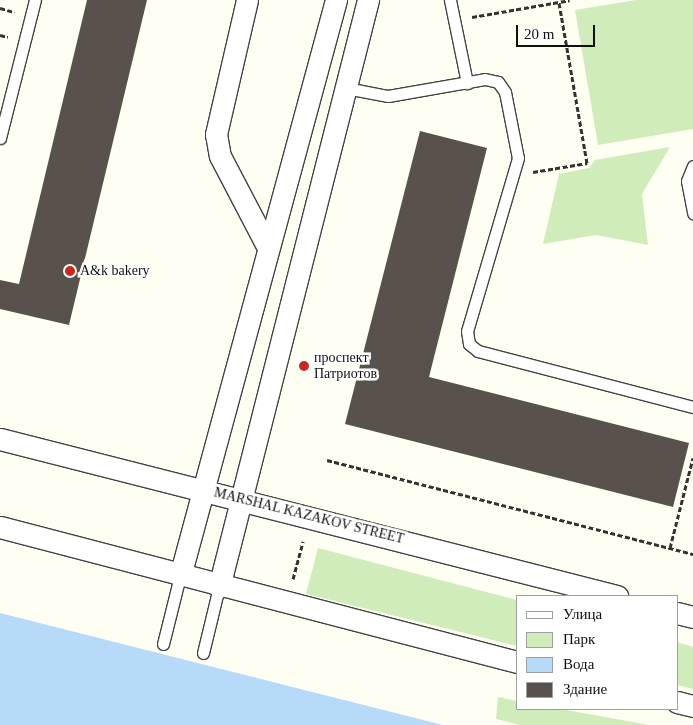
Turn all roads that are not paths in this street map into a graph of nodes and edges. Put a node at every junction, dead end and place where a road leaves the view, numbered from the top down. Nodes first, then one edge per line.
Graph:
1 (35, 0) edge
2 (247, 0) edge
3 (336, 0) edge
4 (368, 0) edge
5 (450, 0) edge
6 (467, 82) junction
7 (346, 88) junction
8 (0, 138) edge
9 (693, 166) edge
10 (693, 213) edge
11 (268, 248) junction
12 (693, 407) edge
13 (0, 439) edge
14 (203, 490) junction
15 (241, 499) junction
16 (0, 527) edge
17 (180, 576) junction
18 (219, 587) junction
19 (613, 595) edge
20 (678, 613) edge
21 (693, 617) edge
22 (163, 644) dead end
23 (203, 654) dead end
24 (516, 662) edge
25 (678, 702) edge
26 (693, 706) edge

1 - 8 lane
2 - 11 street
3 - 11 street
4 - 7 street
5 - 6 lane
6 - 7 lane
6 - 12 lane
7 - 15 street
9 - 10 lane
11 - 14 street
13 - 14 street, MARSHAL KAZAKOV STREET
14 - 15 street, MARSHAL KAZAKOV STREET
14 - 17 street
15 - 18 street
15 - 19 street, MARSHAL KAZAKOV STREET
16 - 17 street
17 - 18 street
17 - 22 lane
18 - 23 lane
18 - 24 street
20 - 21 street
25 - 26 street

